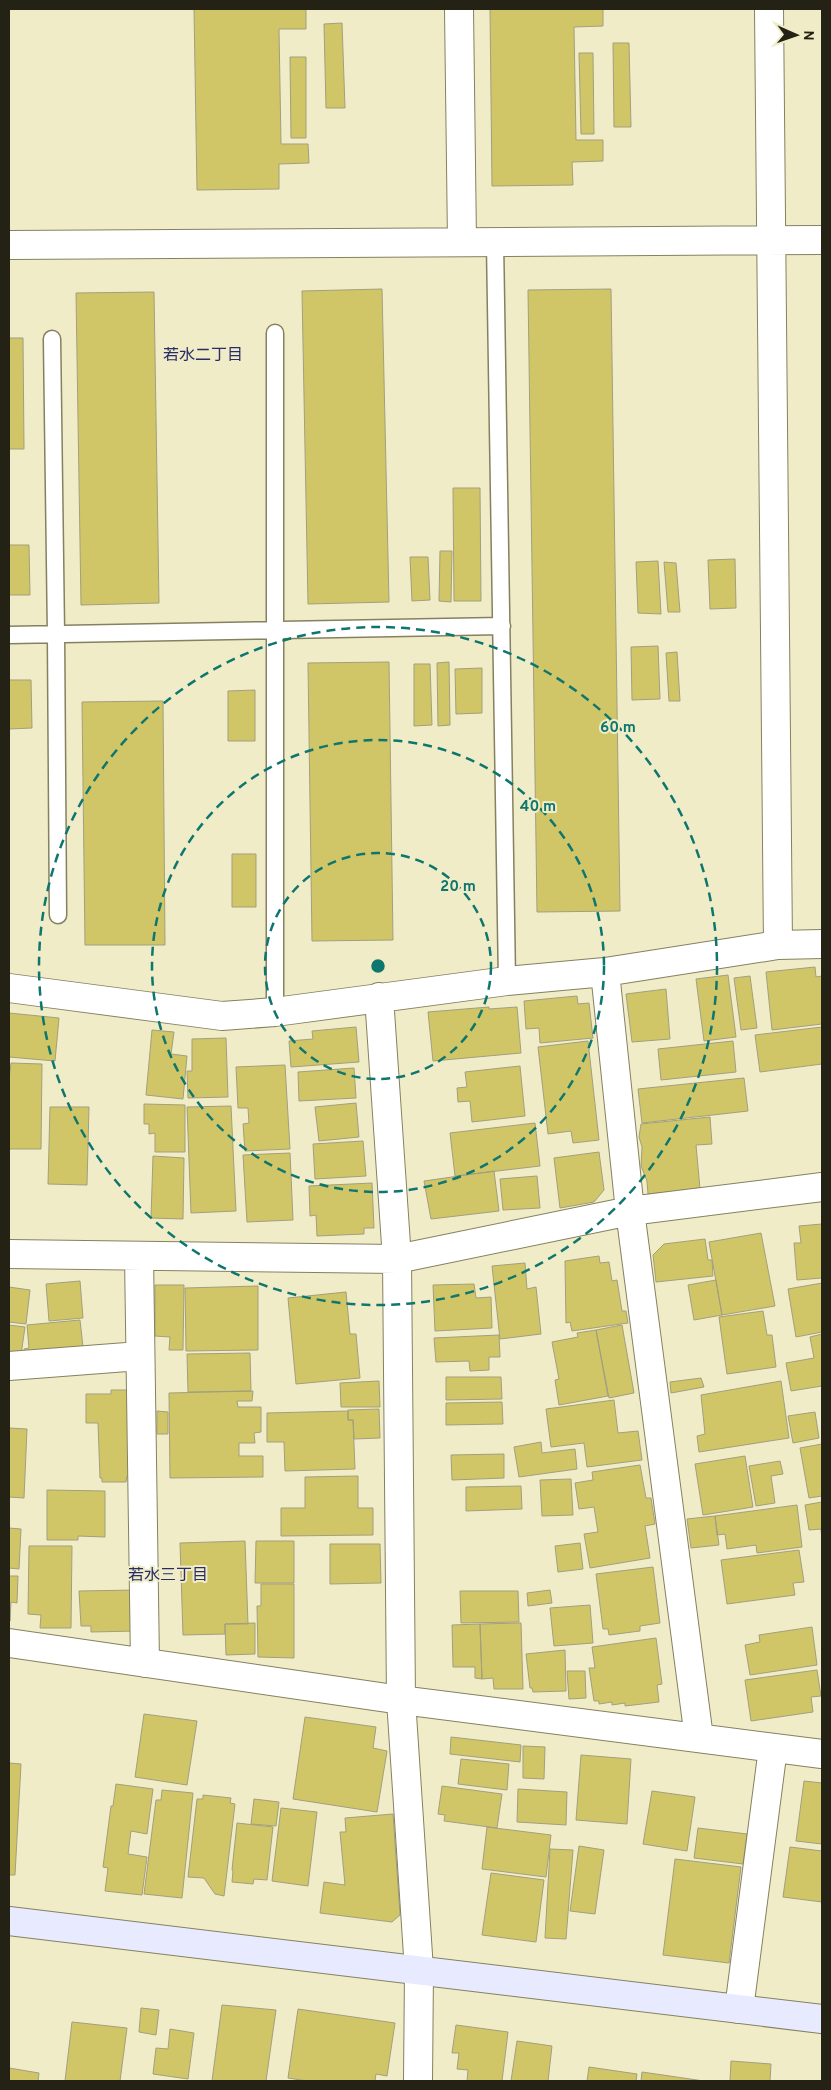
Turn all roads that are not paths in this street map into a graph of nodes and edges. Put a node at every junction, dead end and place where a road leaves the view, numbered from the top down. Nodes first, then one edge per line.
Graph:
1 (459, 9) edge
2 (769, 9) edge
3 (822, 240) edge
4 (772, 241) junction
5 (462, 242) junction
6 (496, 242) junction
7 (9, 245) edge
8 (274, 333) dead end
9 (52, 339) dead end
10 (502, 626) junction
11 (276, 630) junction
12 (56, 634) junction
13 (9, 635) edge
14 (58, 915) dead end
15 (822, 944) edge
16 (778, 945) junction
17 (605, 972) junction
18 (507, 981) junction
19 (9, 988) edge
20 (379, 997) junction
21 (275, 1012) junction
22 (822, 1187) edge
23 (630, 1211) junction
24 (9, 1254) edge
25 (139, 1256) junction
26 (397, 1259) junction
27 (140, 1356) junction
28 (9, 1366) edge
29 (9, 1643) edge
30 (145, 1663) junction
31 (401, 1700) junction
32 (699, 1738) junction
33 (773, 1748) junction
34 (822, 1754) edge
35 (9, 1921) edge
36 (420, 1970) junction
37 (739, 2009) junction
38 (822, 2020) edge
39 (418, 2081) edge

1 - 5 street
2 - 4 street
3 - 4 street
4 - 6 street
4 - 16 street
5 - 6 street
5 - 7 street
6 - 10 lane
8 - 11 lane
9 - 12 lane
10 - 11 lane
10 - 18 lane
11 - 12 lane
11 - 21 lane
12 - 13 lane
12 - 14 lane
15 - 16 street
16 - 17 street
17 - 18 street
17 - 23 street
18 - 20 street
19 - 21 street
20 - 21 street
20 - 26 street
22 - 23 street
23 - 26 street
23 - 32 street
24 - 25 street
25 - 26 street
25 - 27 street
26 - 31 street
27 - 28 street
27 - 30 street
29 - 30 street
30 - 31 street
31 - 32 street
31 - 36 street
32 - 33 street
33 - 34 street
33 - 37 street
35 - 36 street
36 - 37 street
36 - 39 street
37 - 38 street

